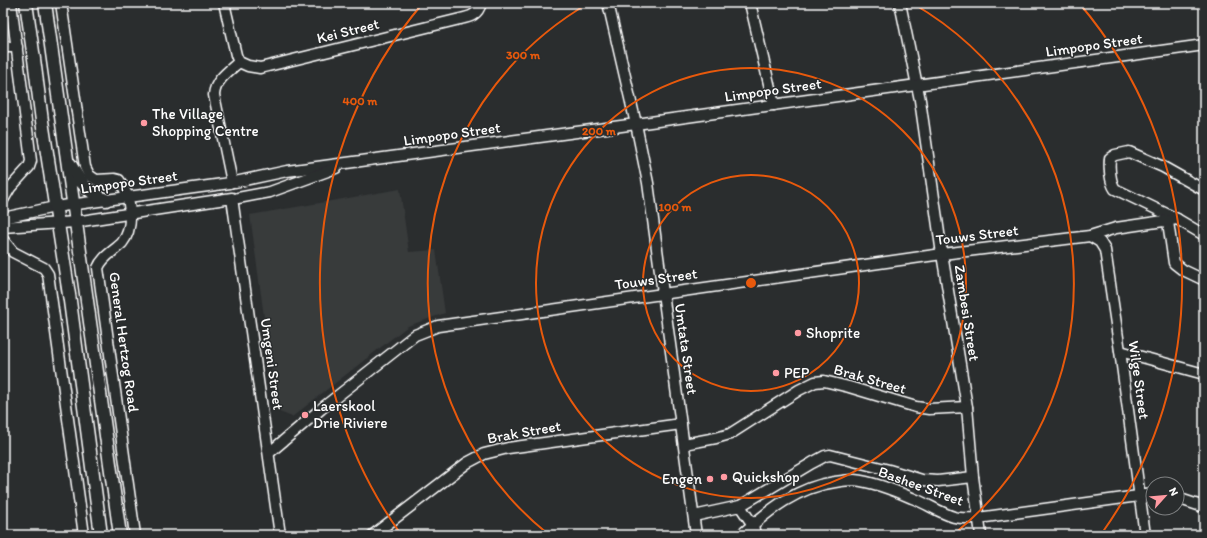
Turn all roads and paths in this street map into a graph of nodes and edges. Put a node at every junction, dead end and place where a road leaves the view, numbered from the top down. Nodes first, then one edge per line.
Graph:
1 (10, 3) edge
2 (26, 3) edge
3 (45, 3) edge
4 (62, 3) edge
5 (224, 3) edge
6 (481, 3) edge
7 (608, 3) edge
8 (750, 3) edge
9 (900, 3) edge
10 (1204, 45) edge
11 (3, 47) edge
12 (17, 47) junction
13 (239, 62) junction
14 (917, 85) junction
15 (774, 105) junction
16 (636, 124) junction
17 (67, 160) junction
18 (347, 164) junction
19 (232, 183) junction
20 (1204, 190) edge
21 (127, 196) junction
22 (235, 198) junction
23 (3, 200) edge
24 (106, 200) junction
25 (72, 204) junction
26 (55, 207) junction
27 (130, 214) junction
28 (3, 218) edge
29 (1173, 220) junction
30 (75, 222) junction
31 (58, 224) junction
32 (3, 227) edge
33 (1204, 235) edge
34 (1090, 236) junction
35 (3, 240) edge
36 (942, 254) junction
37 (1204, 280) edge
38 (664, 293) junction
39 (1120, 351) junction
40 (1204, 374) edge
41 (967, 407) junction
42 (681, 424) junction
43 (684, 444) junction
44 (269, 454) junction
45 (856, 462) junction
46 (973, 477) junction
47 (854, 480) junction
48 (1141, 494) junction
49 (1145, 494) edge
50 (1185, 501) edge
51 (740, 506) junction
52 (1204, 507) edge
53 (694, 516) junction
54 (978, 518) junction
55 (753, 525) junction
56 (84, 535) edge
57 (101, 535) edge
58 (120, 535) edge
59 (135, 535) edge
60 (280, 535) edge
61 (373, 535) edge
62 (696, 535) edge
63 (741, 535) edge
64 (755, 535) edge
65 (981, 535) edge
66 (1145, 535) edge

1 - 12 street
2 - 26 main road
3 - 17 main road, General Hertzog Road
4 - 21 street, General Hertzog Road
5 - 13 street
6 - 13 street, Kei Street
7 - 16 street, Umtata Street
8 - 15 street
9 - 14 street, Zambesi Street
10 - 14 street, Limpopo Street
11 - 12 street
12 - 23 street
13 - 19 street
14 - 15 street, Limpopo Street
14 - 36 street, Zambesi Street
15 - 16 street, Limpopo Street
16 - 18 street, Limpopo Street
16 - 38 street, Umtata Street
17 - 24 main road
17 - 25 main road, General Hertzog Road
18 - 19 street, Limpopo Street
18 - 22 street, Limpopo Street
19 - 21 street, Limpopo Street
19 - 22 street, Umgeni Street
20 - 29 street
21 - 24 street, Limpopo Street
21 - 27 street, General Hertzog Road
22 - 27 street, Limpopo Street
22 - 44 street, Umgeni Street
24 - 25 street, Limpopo Street
25 - 26 street, Limpopo Street
25 - 30 main road, General Hertzog Road
26 - 28 street, Limpopo Street
26 - 31 main road
27 - 30 street, Limpopo Street
27 - 59 street, General Hertzog Road
29 - 33 street
29 - 34 street, Touws Street
29 - 37 street
30 - 31 street, Limpopo Street
30 - 58 main road, General Hertzog Road
31 - 32 street, Limpopo Street
31 - 57 main road
34 - 36 street, Touws Street
34 - 39 street, Wilge Street
35 - 56 street
36 - 38 street, Touws Street
36 - 41 street, Zambesi Street
38 - 42 street, Umtata Street
38 - 44 street, Touws Street
39 - 40 street
39 - 48 street, Wilge Street
41 - 43 street, Brak Street
41 - 46 street, Zambesi Street
42 - 43 street, Umtata Street
42 - 61 street, Brak Street
43 - 53 street, Umtata Street
44 - 60 street, Umgeni Street
45 - 46 street, Bashee Street
45 - 47 street
45 - 51 street, Bashee Street
46 - 54 street, Zambesi Street
47 - 54 street, Bashee Street
47 - 55 street, Bashee Street
48 - 49 street, Bashee Street
48 - 54 street, Bashee Street
48 - 66 street, Wilge Street
50 - 52 street
51 - 53 street, Bashee Street
51 - 55 street
53 - 62 street, Umtata Street
54 - 65 street, Zambesi Street
55 - 63 street, Bashee Street
55 - 64 street

